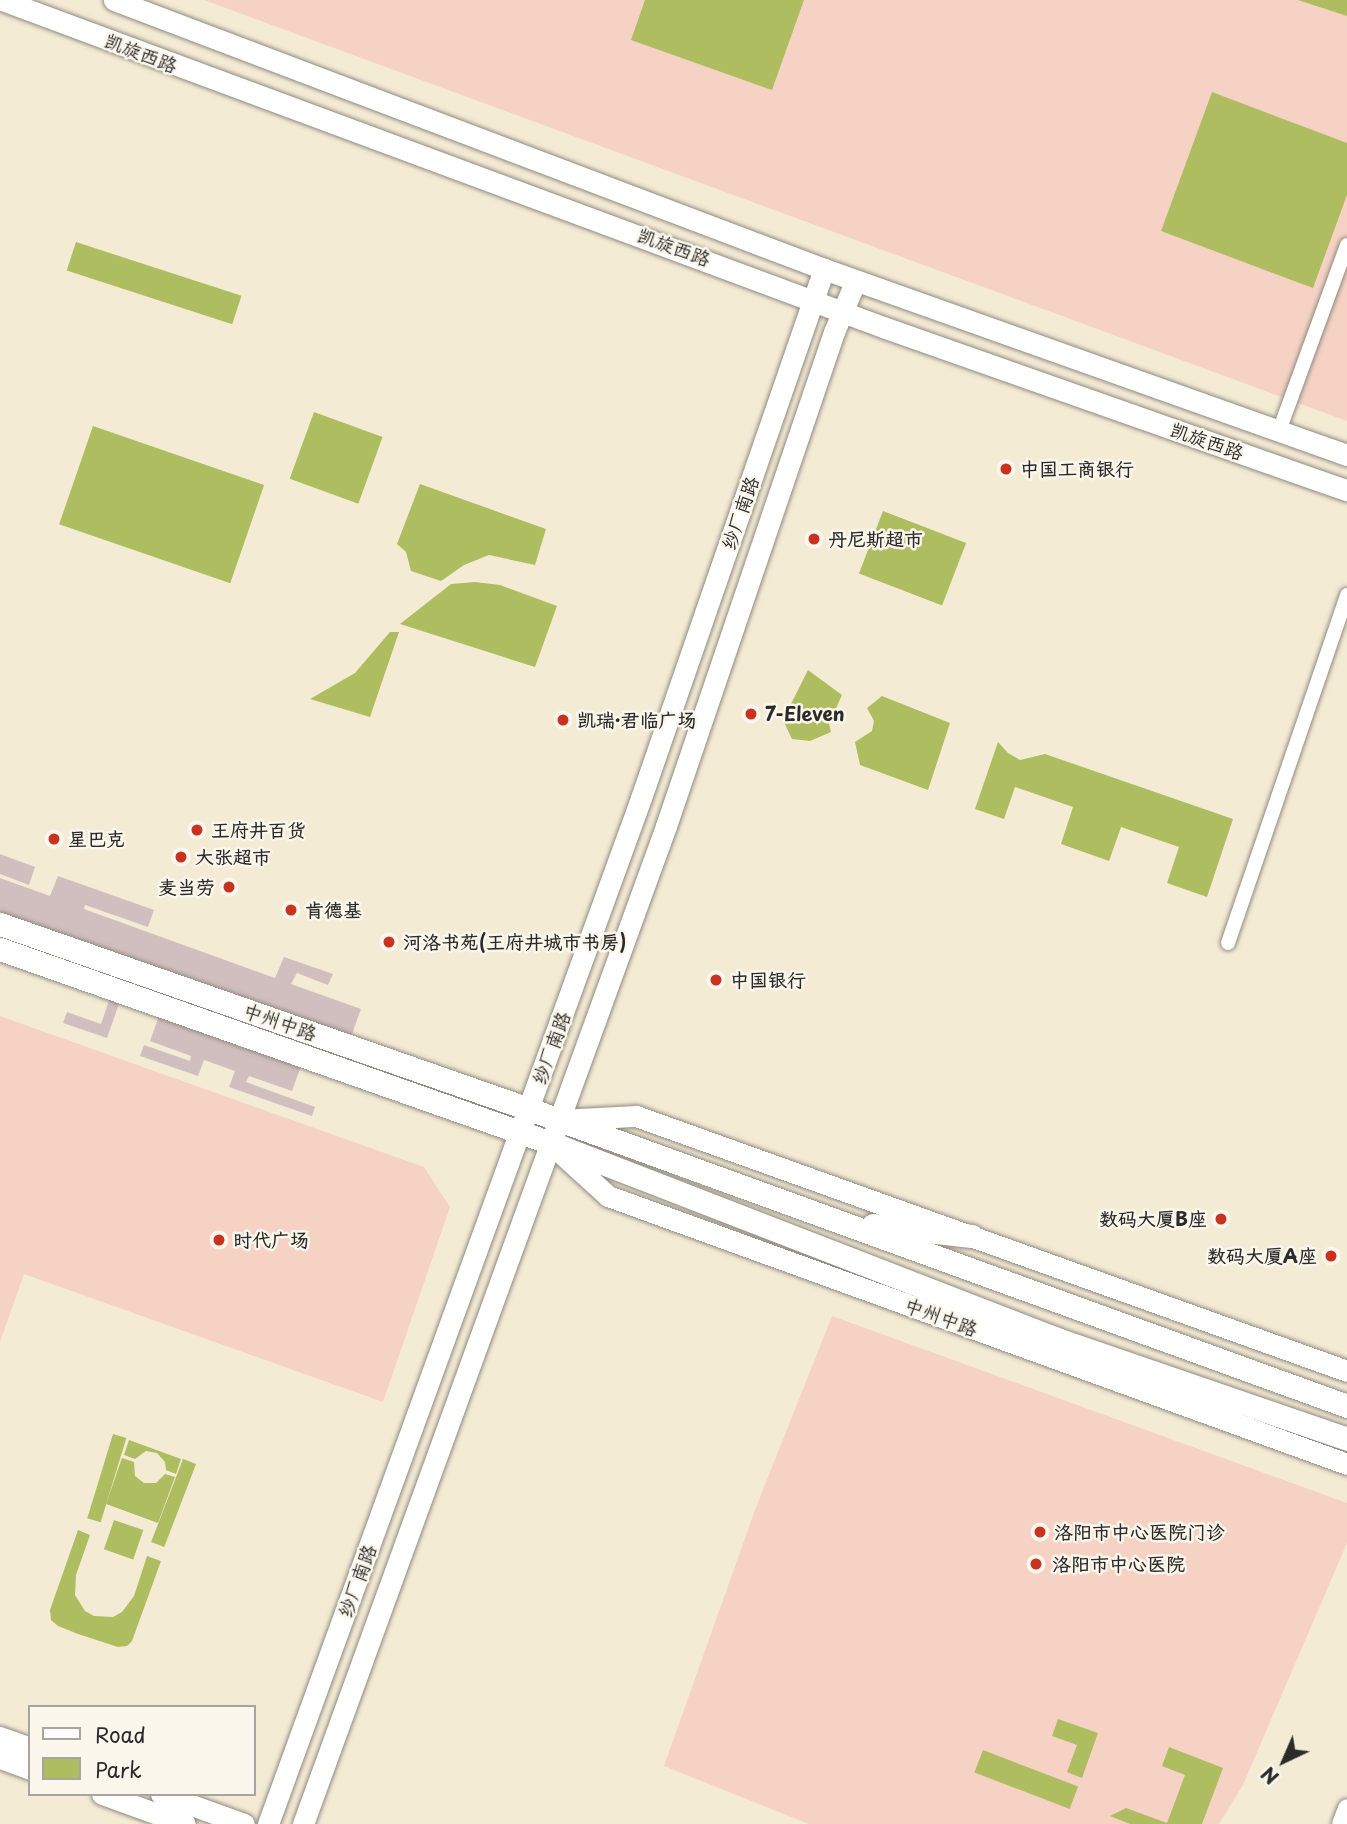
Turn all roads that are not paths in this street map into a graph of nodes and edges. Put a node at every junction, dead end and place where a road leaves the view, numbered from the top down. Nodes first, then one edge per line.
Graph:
1 (2, 0) edge
2 (114, 0) edge
3 (1347, 244) edge
4 (824, 269) junction
5 (856, 280) junction
6 (813, 300) junction
7 (843, 310) junction
8 (1279, 430) junction
9 (1347, 455) edge
10 (1347, 490) edge
11 (1347, 596) edge
12 (0, 924) edge
13 (1228, 943) dead end
14 (0, 949) edge
15 (529, 1108) junction
16 (559, 1121) junction
17 (520, 1133) junction
18 (551, 1143) junction
19 (837, 1222) junction
20 (971, 1236) junction
21 (1347, 1371) edge
22 (1347, 1406) edge
23 (1347, 1439) edge
24 (1347, 1464) edge
25 (0, 1737) edge
26 (28, 1747) edge
27 (0, 1758) edge
28 (28, 1768) edge
29 (108, 1796) edge
30 (167, 1796) edge
31 (1347, 1808) edge
32 (185, 1824) edge
33 (244, 1824) edge
34 (268, 1824) edge
35 (303, 1824) edge
36 (1341, 1824) edge

1 - 6 main road, 凯旋西路
2 - 4 main road, 凯旋西路
3 - 8 street
4 - 5 main road, 凯旋西路
4 - 6 main road, 纱厂南路
5 - 7 main road, 纱厂南路
5 - 8 main road, 凯旋西路
6 - 7 main road, 凯旋西路
6 - 15 main road, 纱厂南路
7 - 10 main road, 凯旋西路
7 - 16 main road, 纱厂南路
8 - 9 main road, 凯旋西路
11 - 13 street
12 - 15 main road, 中州中路
14 - 17 main road, 中州中路
15 - 16 main road, 中州中路
15 - 17 main road, 纱厂南路
16 - 18 main road, 纱厂南路
16 - 19 main road, 中州中路
16 - 20 main road, 中州中路
17 - 18 main road, 中州中路
17 - 34 main road, 纱厂南路
18 - 23 main road, 中州中路
18 - 24 main road, 中州中路
18 - 35 main road, 纱厂南路
19 - 20 main road
19 - 22 main road, 中州中路
20 - 21 main road, 中州中路
25 - 26 main road
27 - 28 main road
29 - 32 main road
30 - 33 main road
31 - 36 street

